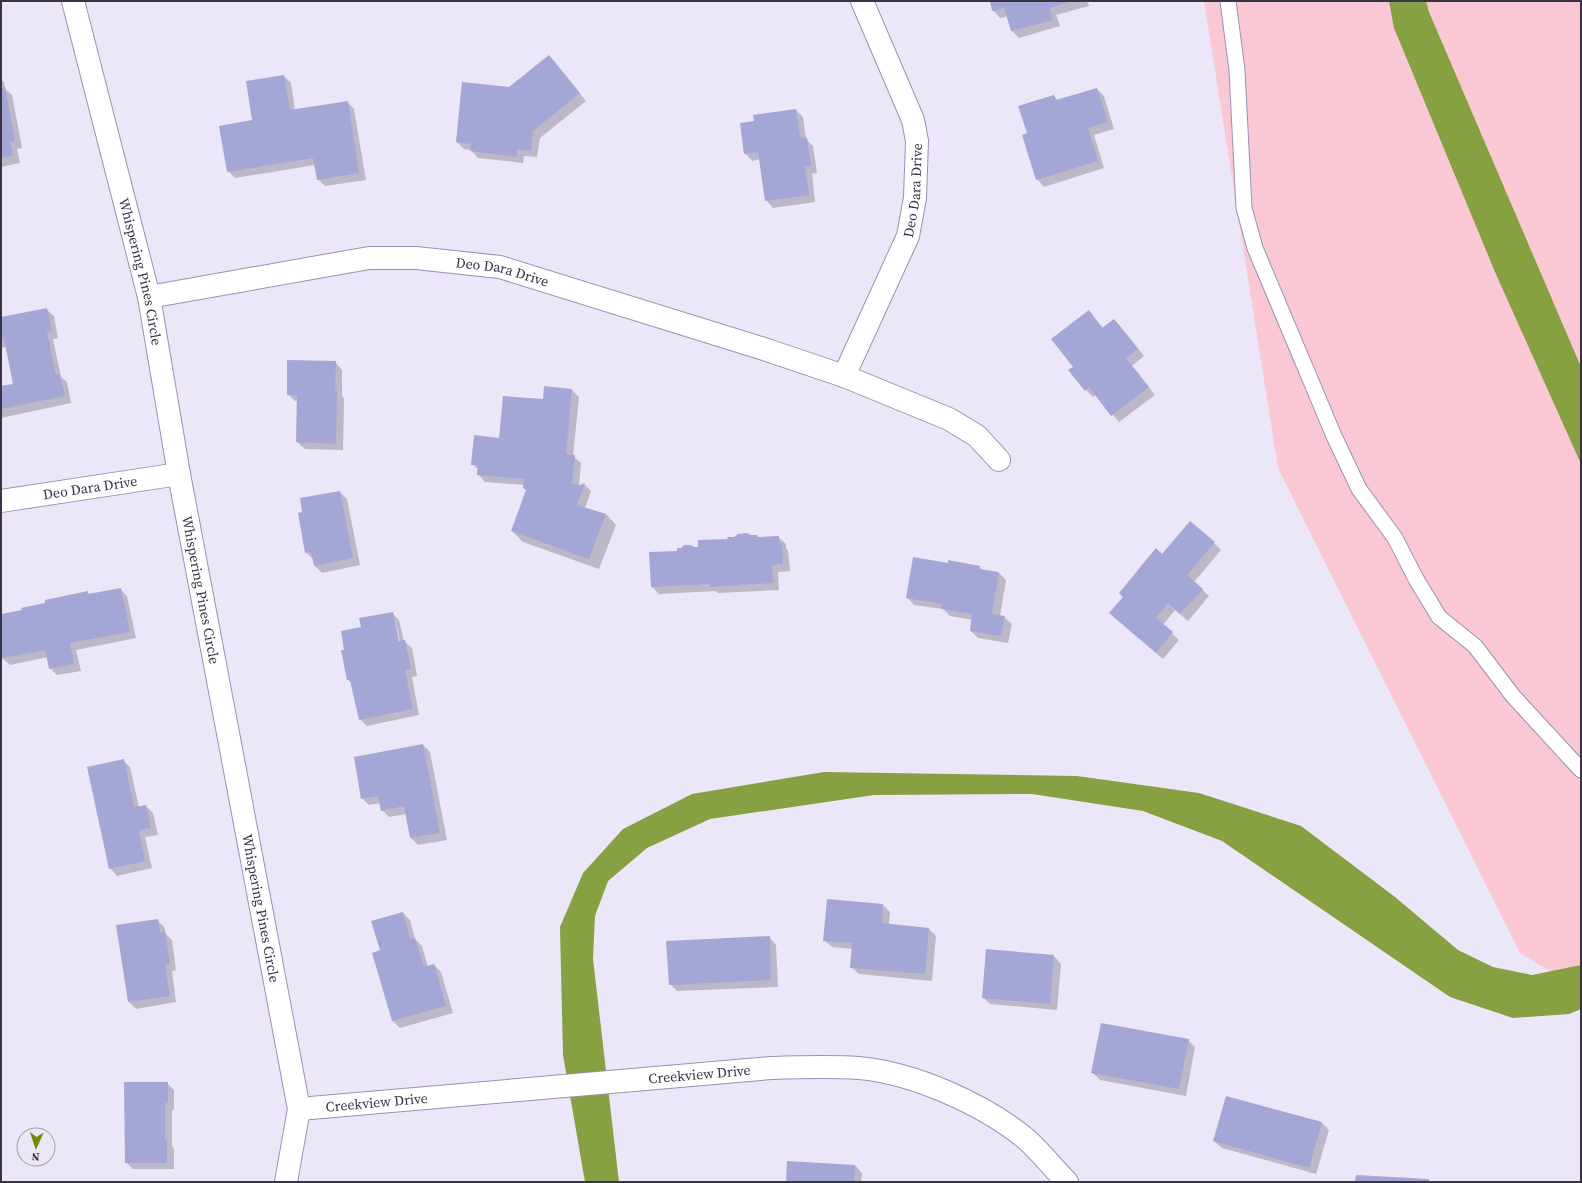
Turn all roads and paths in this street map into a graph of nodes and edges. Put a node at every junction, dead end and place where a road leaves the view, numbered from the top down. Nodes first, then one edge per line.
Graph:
1 (73, 1) edge
2 (862, 1) edge
3 (1228, 1) edge
4 (149, 297) junction
5 (844, 376) junction
6 (999, 460) dead end
7 (179, 474) junction
8 (1, 501) edge
9 (1581, 770) edge
10 (299, 1109) junction
11 (286, 1182) edge
12 (1067, 1182) edge

1 - 4 street, Whispering Pines Circle
2 - 5 street, Deo Dara Drive
3 - 9 lane
4 - 5 street, Deo Dara Drive
4 - 7 street, Whispering Pines Circle
5 - 6 street, Deo Dara Drive
7 - 8 street, Deo Dara Drive
7 - 10 street, Whispering Pines Circle
10 - 11 street, Whispering Pines Circle
10 - 12 street, Creekview Drive

